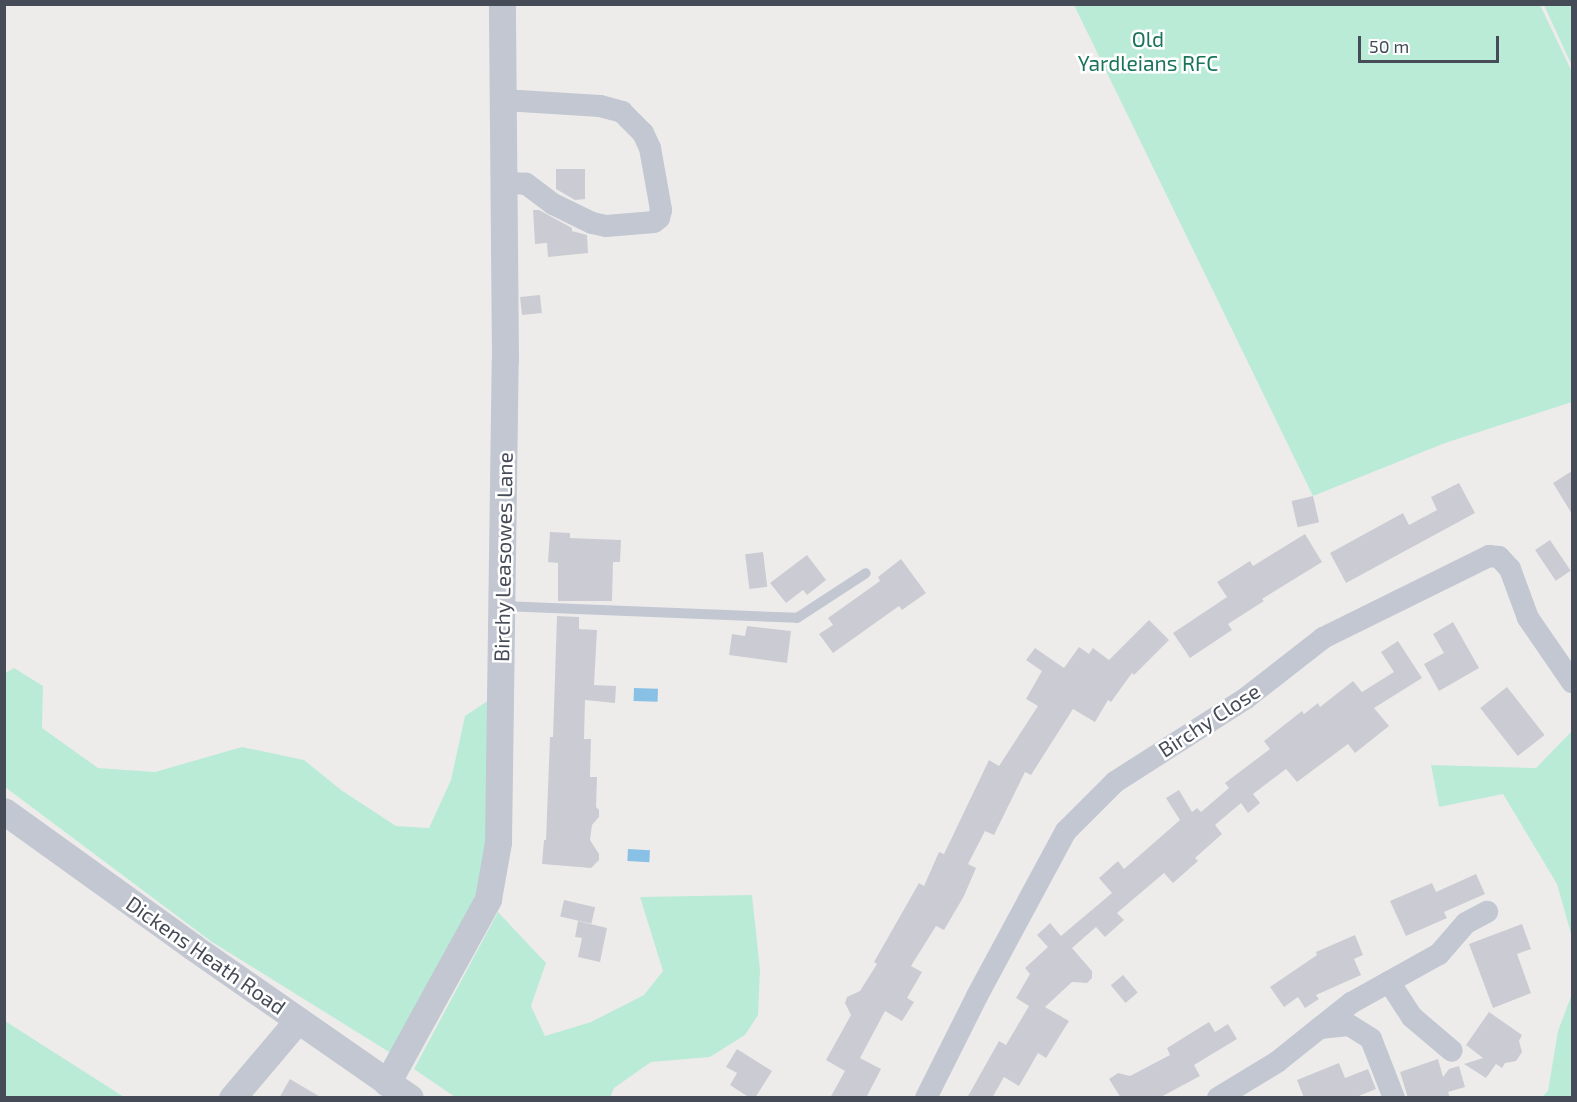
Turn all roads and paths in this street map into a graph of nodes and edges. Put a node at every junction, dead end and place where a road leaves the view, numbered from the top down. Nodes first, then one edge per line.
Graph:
1 (502, 4) edge
2 (503, 100) junction
3 (504, 183) junction
4 (866, 573) dead end
5 (502, 606) junction
6 (1572, 682) edge
7 (4, 811) edge
8 (1487, 912) dead end
9 (1389, 982) junction
10 (298, 1020) junction
11 (1320, 1028) junction
12 (1452, 1051) dead end
13 (387, 1083) junction
14 (232, 1098) edge
15 (410, 1098) edge
16 (926, 1098) edge
17 (1218, 1098) edge
18 (1394, 1098) edge

1 - 2 street, Birchy Leasowes Lane
2 - 3 street, Birchy Leasowes Lane
2 - 3 street
3 - 5 street, Birchy Leasowes Lane
4 - 5 lane
5 - 13 street, Birchy Leasowes Lane
6 - 16 street, Birchy Close
7 - 10 street, Dickens Heath Road
8 - 9 street
9 - 11 street
9 - 12 street
10 - 13 street, Dickens Heath Road
10 - 14 street
11 - 17 street
11 - 18 street
13 - 15 street, Dickens Heath Road

